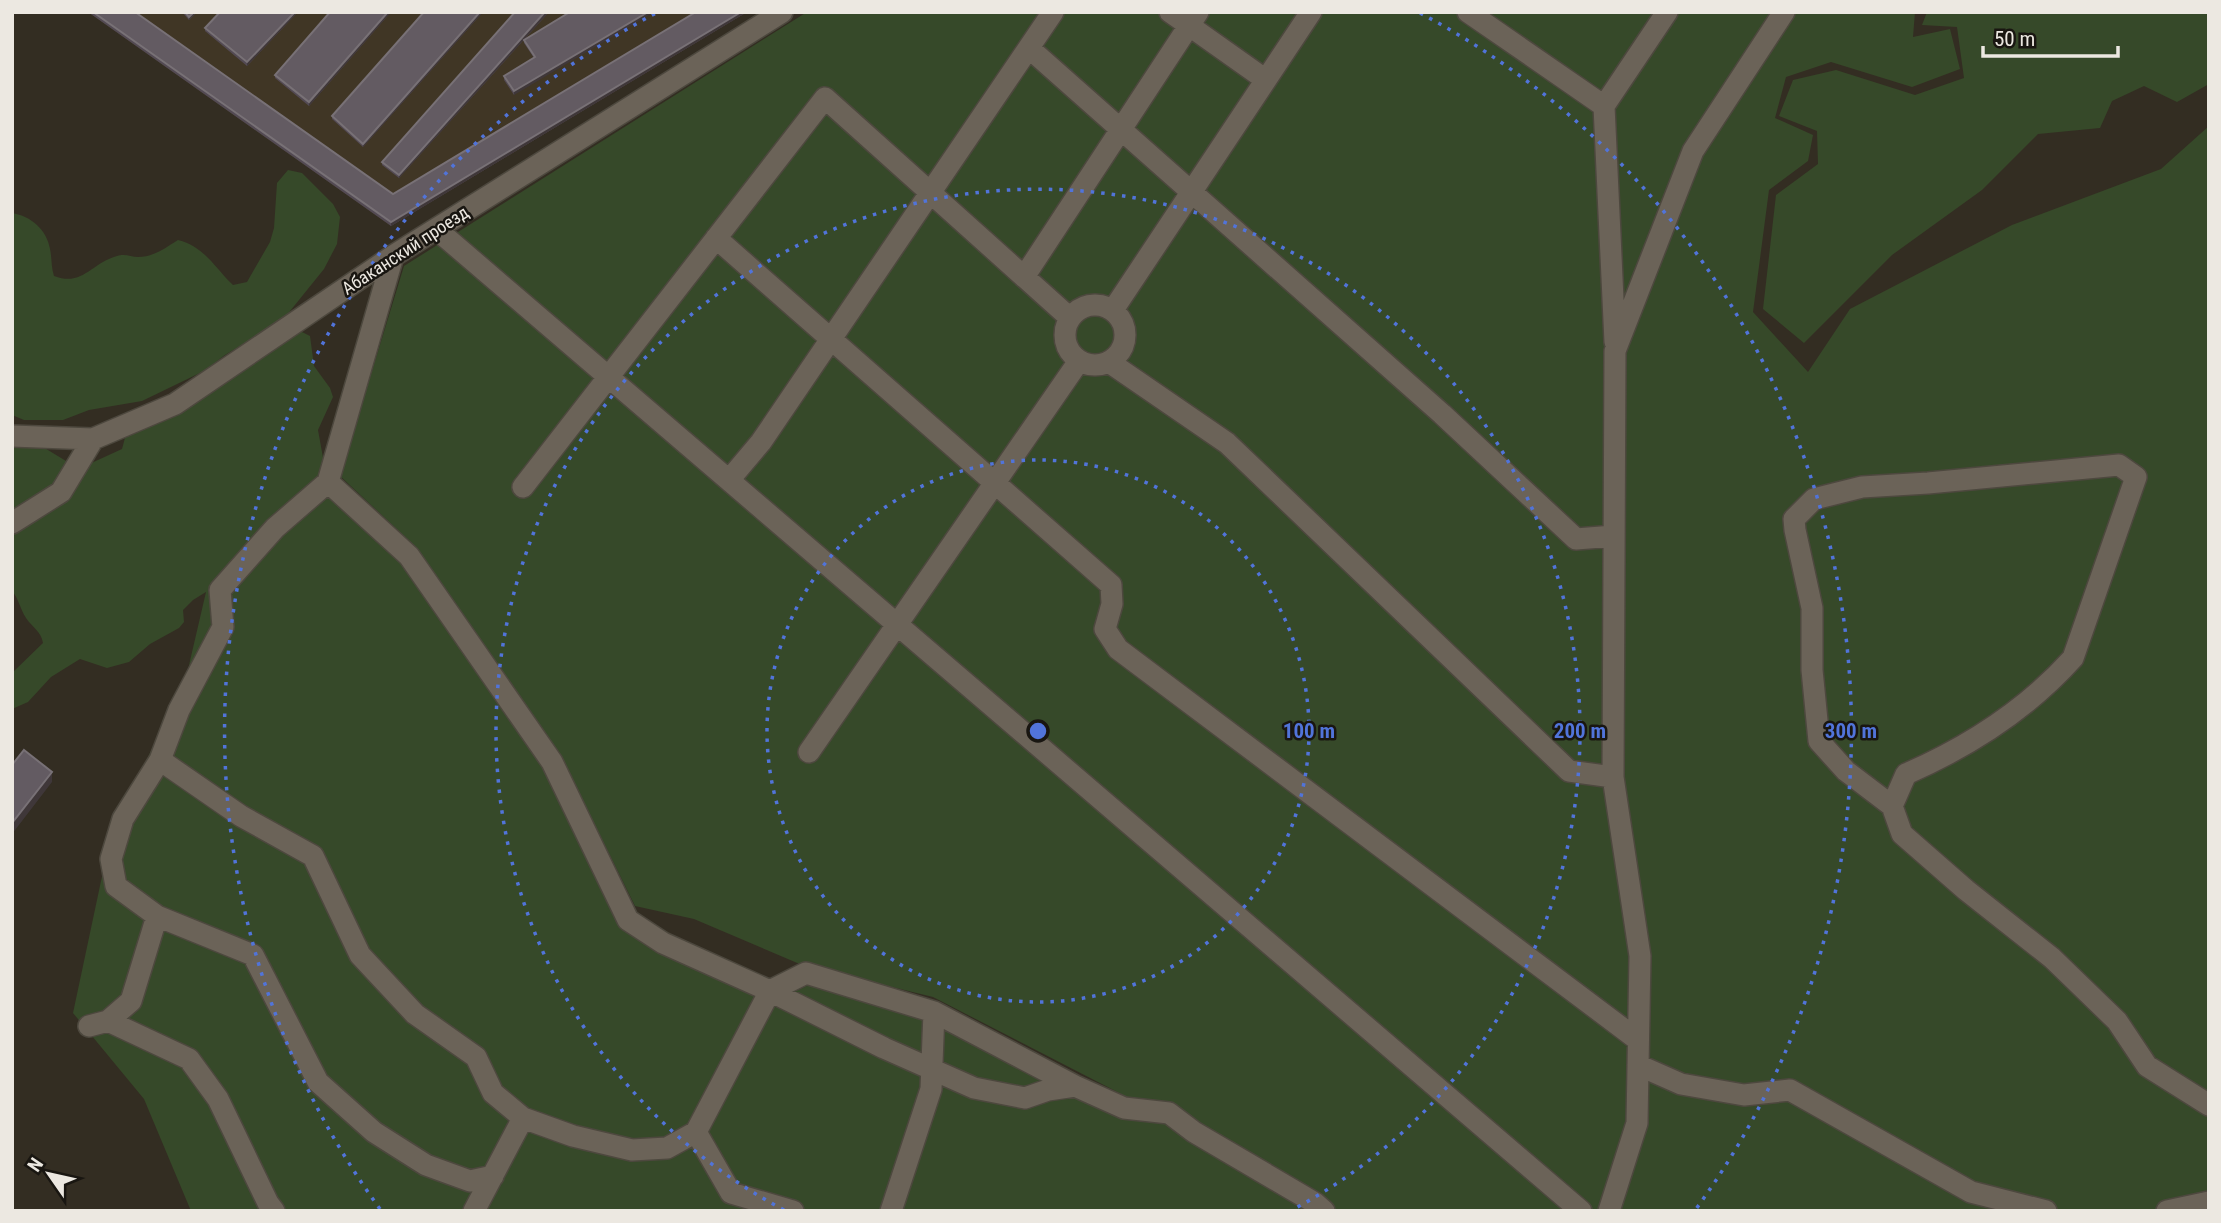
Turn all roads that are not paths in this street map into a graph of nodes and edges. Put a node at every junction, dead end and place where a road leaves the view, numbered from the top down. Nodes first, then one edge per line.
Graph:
1 (782, 12) edge
2 (1053, 12) edge
3 (1170, 12) edge
4 (1311, 12) edge
5 (1468, 12) edge
6 (1668, 12) edge
7 (1784, 12) edge
8 (1194, 19) edge
9 (1499, 21) edge
10 (1029, 48) junction
11 (1266, 80) junction
12 (1604, 106) junction
13 (1121, 129) junction
14 (1192, 192) junction
15 (931, 193) junction
16 (436, 229) junction
17 (716, 238) junction
18 (393, 256) junction
19 (1024, 278) junction
20 (1113, 310) junction
21 (1070, 318) junction
22 (831, 340) junction
23 (1615, 351) junction
24 (1079, 361) junction
25 (1109, 362) junction
26 (609, 377) junction
27 (12, 436) edge
28 (93, 439) junction
29 (729, 480) junction
30 (328, 482) junction
31 (995, 485) junction
32 (523, 487) dead end
33 (12, 523) edge
34 (1614, 536) junction
35 (898, 625) junction
36 (809, 752) dead end
37 (160, 760) junction
38 (1613, 777) junction
39 (1892, 806) junction
40 (157, 916) junction
41 (770, 991) junction
42 (934, 1012) junction
43 (1639, 1040) junction
44 (1638, 1065) junction
45 (932, 1070) junction
46 (1075, 1086) junction
47 (2209, 1105) edge
48 (523, 1118) junction
49 (696, 1132) junction
50 (493, 1176) junction
51 (2209, 1202) edge
52 (274, 1211) edge
53 (474, 1211) edge
54 (793, 1211) edge
55 (891, 1211) edge
56 (1324, 1211) edge
57 (1581, 1211) edge
58 (1609, 1211) edge
59 (2046, 1211) edge
60 (2167, 1211) edge

1 - 16 lane, Абаканский проезд
2 - 10 lane
3 - 8 lane
4 - 11 lane
5 - 9 lane
6 - 12 lane
7 - 23 lane
8 - 11 lane
8 - 13 lane
9 - 12 lane
10 - 13 lane
10 - 15 lane
11 - 14 lane
12 - 23 lane
13 - 14 lane
13 - 19 lane
14 - 20 lane
14 - 34 lane
15 - 17 lane
15 - 19 lane
15 - 22 lane
16 - 18 lane, Абаканский проезд
16 - 26 lane
17 - 22 lane
17 - 26 lane
18 - 28 lane, Абаканский проезд
18 - 30 lane
19 - 21 lane
20 - 21 lane
20 - 25 lane
21 - 24 lane
22 - 29 lane
22 - 31 lane
23 - 34 lane
24 - 25 lane
24 - 31 lane
25 - 38 lane
26 - 29 lane
26 - 32 lane
27 - 28 lane, Абаканский проезд
28 - 33 lane
29 - 35 lane
30 - 37 lane
30 - 41 lane
31 - 35 lane
31 - 43 lane
34 - 38 lane
35 - 36 lane
35 - 57 lane
37 - 40 lane
37 - 48 lane
38 - 43 lane
39 - 39 lane
39 - 47 lane
40 - 50 lane
40 - 52 lane
41 - 42 lane
41 - 45 lane
41 - 49 lane
42 - 45 lane
42 - 46 lane
43 - 44 lane
44 - 58 lane
44 - 59 lane
45 - 46 lane
45 - 55 lane
46 - 56 lane
48 - 49 lane
48 - 50 lane
49 - 54 lane
50 - 53 lane
51 - 60 lane

